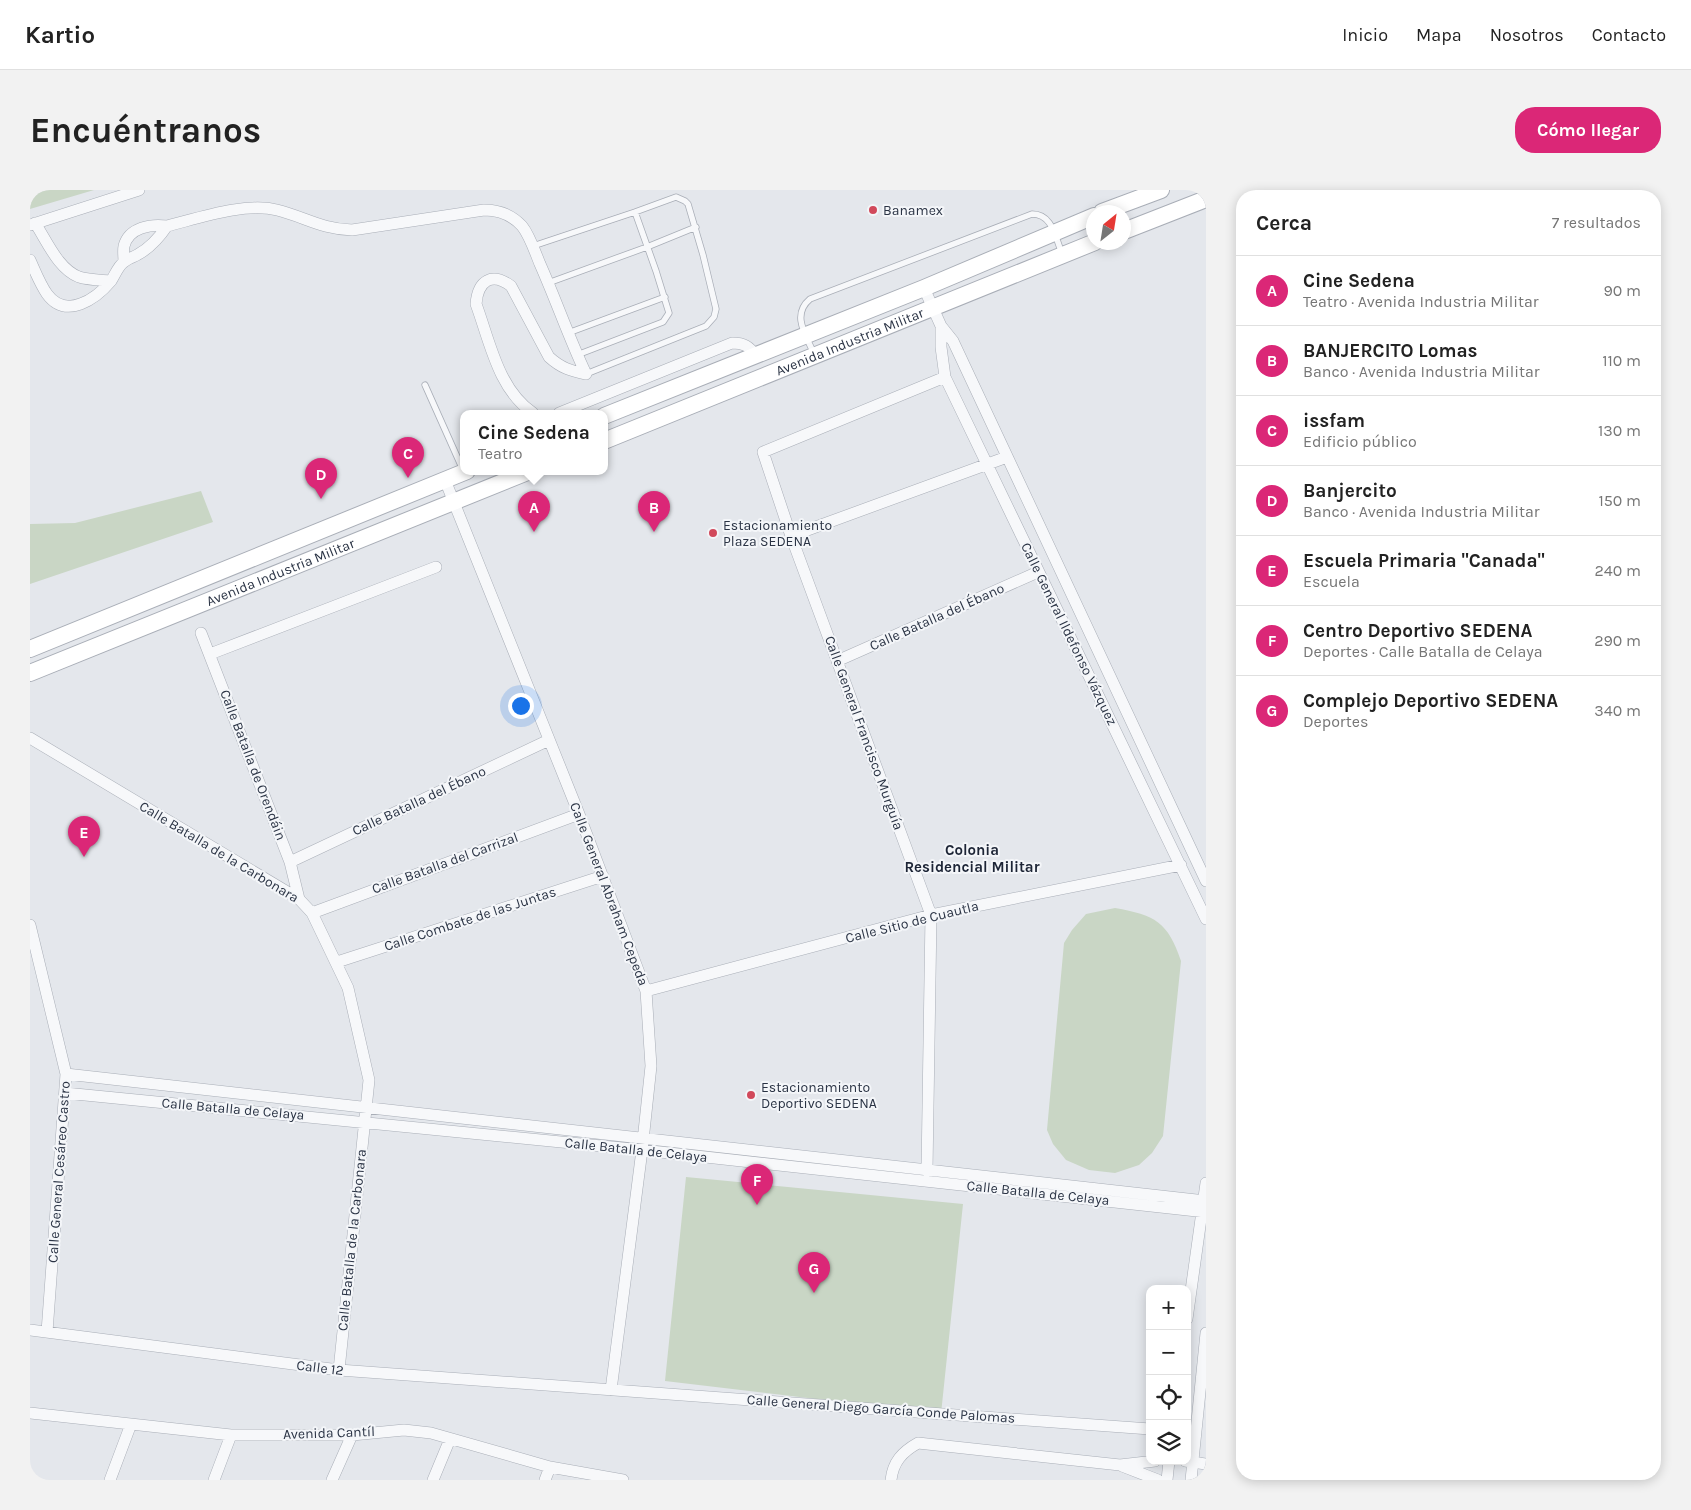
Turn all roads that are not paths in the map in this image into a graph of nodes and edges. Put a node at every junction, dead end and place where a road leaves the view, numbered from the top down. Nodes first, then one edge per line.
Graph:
1 (139, 190) edge
2 (1161, 190) edge
3 (1206, 198) edge
4 (1121, 205) edge
5 (635, 212) junction
6 (1086, 220) edge
7 (33, 224) edge
8 (167, 226) junction
9 (696, 227) junction
10 (1131, 228) edge
11 (1054, 234) junction
12 (532, 246) junction
13 (1086, 246) edge
14 (648, 247) junction
15 (1062, 256) junction
16 (30, 260) edge
17 (124, 262) junction
18 (110, 281) junction
19 (548, 283) junction
20 (924, 288) junction
21 (665, 297) junction
22 (933, 309) junction
23 (941, 326) junction
24 (568, 333) junction
25 (806, 336) junction
26 (953, 341) junction
27 (941, 347) junction
28 (577, 355) junction
29 (756, 356) junction
30 (815, 356) junction
31 (586, 374) junction
32 (945, 377) junction
33 (425, 385) dead end
34 (530, 410) edge
35 (566, 410) edge
36 (608, 414) edge
37 (608, 439) edge
38 (1007, 457) junction
39 (460, 460) edge
40 (987, 464) junction
41 (460, 473) edge
42 (520, 475) edge
43 (445, 480) junction
44 (454, 501) junction
45 (791, 536) junction
46 (436, 567) dead end
47 (1038, 572) junction
48 (201, 633) dead end
49 (30, 649) edge
50 (210, 654) junction
51 (837, 661) junction
52 (30, 673) edge
53 (30, 738) edge
54 (549, 740) junction
55 (579, 814) junction
56 (290, 862) junction
57 (1181, 865) junction
58 (603, 876) junction
59 (1206, 881) edge
60 (299, 899) junction
61 (312, 913) junction
62 (931, 915) junction
63 (1206, 919) edge
64 (30, 925) edge
65 (336, 962) junction
66 (646, 991) junction
67 (66, 1074) junction
68 (65, 1093) junction
69 (366, 1108) junction
70 (365, 1122) junction
71 (643, 1144) junction
72 (927, 1171) junction
73 (1206, 1183) edge
74 (1204, 1206) edge
75 (1191, 1292) edge
76 (30, 1330) edge
77 (47, 1332) junction
78 (1206, 1333) edge
79 (339, 1370) junction
80 (611, 1390) junction
81 (30, 1413) edge
82 (131, 1424) junction
83 (1146, 1429) edge
84 (352, 1435) junction
85 (230, 1436) junction
86 (450, 1439) junction
87 (1191, 1450) edge
88 (1146, 1462) edge
89 (1191, 1462) edge
90 (1206, 1464) edge
91 (1120, 1465) junction
92 (1169, 1465) edge
93 (1188, 1465) edge
94 (550, 1467) junction
95 (891, 1478) edge
96 (1156, 1479) edge
97 (110, 1480) edge
98 (214, 1480) edge
99 (332, 1480) edge
100 (434, 1480) edge
101 (544, 1480) edge
102 (622, 1480) edge
103 (1167, 1480) edge
104 (1190, 1480) edge

1 - 7 street
2 - 4 main road
3 - 10 main road
5 - 9 lane
5 - 12 lane
5 - 14 lane
6 - 11 main road, Avenida Industria Militar
7 - 18 street
8 - 12 street
8 - 17 street
8 - 17 street
9 - 14 lane
9 - 31 lane
11 - 15 lane
11 - 20 main road, Avenida Industria Militar
11 - 25 lane
12 - 19 street
13 - 15 main road, Avenida Industria Militar
14 - 19 lane
14 - 21 lane
15 - 22 main road, Avenida Industria Militar
16 - 18 street
17 - 18 street
19 - 24 street
20 - 22 street, Calle General Ildefonso Vázquez
20 - 25 main road, Avenida Industria Militar
21 - 24 lane
21 - 28 lane
22 - 23 street, Calle General Ildefonso Vázquez
22 - 30 main road, Avenida Industria Militar
23 - 26 street, Calle General Ildefonso Vázquez
23 - 27 street, Calle General Ildefonso Vázquez
24 - 28 street
25 - 29 main road, Avenida Industria Militar
25 - 30 lane
26 - 27 street
26 - 38 street, Calle General Ildefonso Vázquez
27 - 32 street, Calle General Ildefonso Vázquez
28 - 31 street
29 - 35 street
29 - 36 main road, Avenida Industria Militar
30 - 37 main road, Avenida Industria Militar
31 - 34 street
32 - 40 street, Calle General Ildefonso Vázquez
32 - 45 street, Calle General Francisco Murguía
33 - 39 lane
38 - 40 street
38 - 59 street, Calle General Ildefonso Vázquez
40 - 45 street
40 - 47 street, Calle General Ildefonso Vázquez
41 - 43 main road, Avenida Industria Militar
42 - 44 main road, Avenida Industria Militar
43 - 44 street, Calle General Abraham Cepeda
43 - 49 main road, Avenida Industria Militar
44 - 52 main road, Avenida Industria Militar
44 - 54 street, Calle General Abraham Cepeda
45 - 51 street, Calle General Francisco Murguía
46 - 50 street
47 - 51 street, Calle Batalla del Ébano
47 - 57 street, Calle General Ildefonso Vázquez
48 - 50 street, Calle Batalla de Orendáin
50 - 56 street, Calle Batalla de Orendáin
51 - 62 street, Calle General Francisco Murguía
53 - 60 street, Calle Batalla de la Carbonara
54 - 55 street, Calle General Abraham Cepeda
54 - 56 street, Calle Batalla del Ébano
55 - 58 street, Calle General Abraham Cepeda
55 - 61 street, Calle Batalla del Carrizal
56 - 60 street, Calle Batalla de Orendáin
57 - 62 street, Calle Sitio de Cuautla
57 - 63 street, Calle General Ildefonso Vázquez
58 - 65 street, Calle Combate de las Juntas
58 - 66 street, Calle General Abraham Cepeda
60 - 61 street, Calle Batalla de la Carbonara
61 - 65 street, Calle Batalla de la Carbonara
62 - 66 street, Calle Sitio de Cuautla
62 - 72 street, Calle General Francisco Murguía
64 - 67 street, Calle General Cesáreo Castro
65 - 69 street, Calle Batalla de la Carbonara
66 - 71 street, Calle General Abraham Cepeda
67 - 68 street, Calle General Cesáreo Castro
67 - 69 street, Calle Batalla de Celaya
68 - 70 street, Calle Batalla de Celaya
68 - 77 street, Calle General Cesáreo Castro
69 - 70 street, Calle Batalla de la Carbonara
69 - 71 street, Calle Batalla de Celaya
70 - 71 street, Calle Batalla de Celaya
70 - 79 street, Calle Batalla de la Carbonara
71 - 72 street, Calle Batalla de Celaya
71 - 74 street, Calle Batalla de Celaya
71 - 80 street, Calle General Abraham Cepeda
72 - 74 street, Calle Batalla de Celaya
73 - 74 street
74 - 75 street
76 - 77 street, Calle 12
77 - 79 street, Calle 12
78 - 87 street
79 - 80 street, Calle 12
80 - 83 street, Calle General Diego García Conde Palomas
81 - 82 street, Avenida Cantíl
82 - 85 street, Avenida Cantíl
82 - 97 street
84 - 85 street, Avenida Cantíl
84 - 86 street, Avenida Cantíl
84 - 99 street
85 - 98 street
86 - 94 street, Avenida Cantíl
86 - 100 street
88 - 91 street
89 - 90 street
91 - 95 street
91 - 96 street
92 - 103 street
93 - 104 street
94 - 101 street
94 - 102 street, Avenida Cantíl

